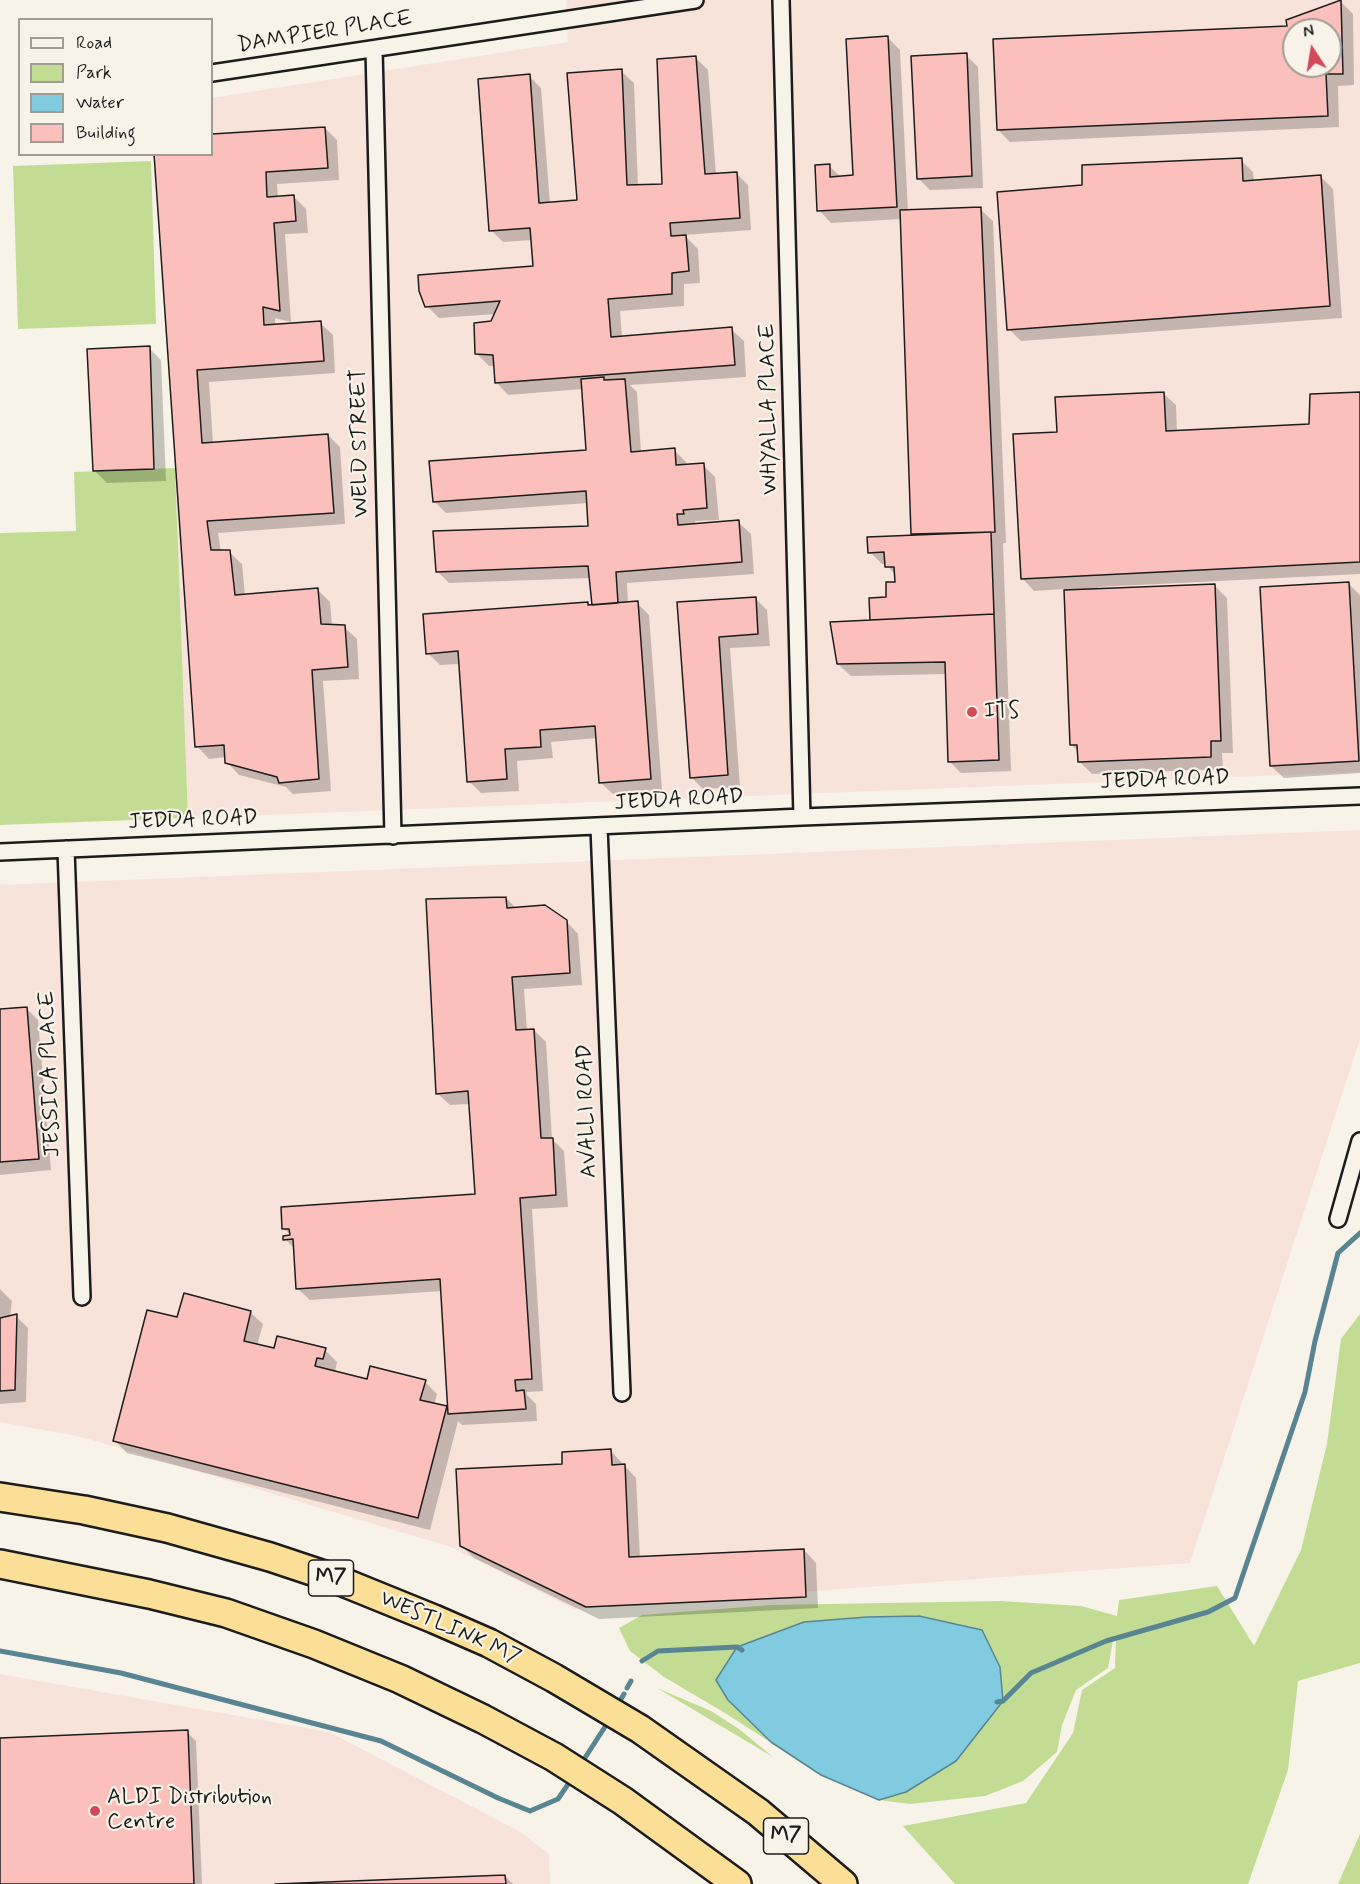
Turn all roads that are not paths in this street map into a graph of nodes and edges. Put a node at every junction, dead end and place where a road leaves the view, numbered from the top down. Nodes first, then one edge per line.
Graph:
1 (695, 0) edge
2 (782, 0) edge
3 (374, 49) junction
4 (213, 73) edge
5 (1360, 796) edge
6 (802, 818) junction
7 (599, 827) junction
8 (393, 836) junction
9 (66, 849) junction
10 (0, 852) edge
11 (1360, 1141) edge
12 (1338, 1219) dead end
13 (82, 1297) dead end
14 (622, 1393) dead end
15 (0, 1483) edge
16 (0, 1497) edge
17 (167, 1528) junction
18 (0, 1564) edge
19 (0, 1578) edge
20 (314, 1644) junction
21 (730, 1878) edge
22 (843, 1884) edge

1 - 3 street, DAMPIER PLACE
2 - 6 street, WHYALLA PLACE
3 - 4 street, DAMPIER PLACE
3 - 8 street, WELD STREET
5 - 6 street, JEDDA ROAD
6 - 7 street, JEDDA ROAD
7 - 8 street, JEDDA ROAD
7 - 14 street, AVALLI ROAD
8 - 9 street, JEDDA ROAD
9 - 10 street, JEDDA ROAD
9 - 13 street, JESSICA PLACE
11 - 12 street
15 - 17 highway
16 - 17 highway, WESTLINK M7 / M7
17 - 22 highway, WESTLINK M7 / M7
18 - 20 highway
19 - 20 highway
20 - 21 highway

